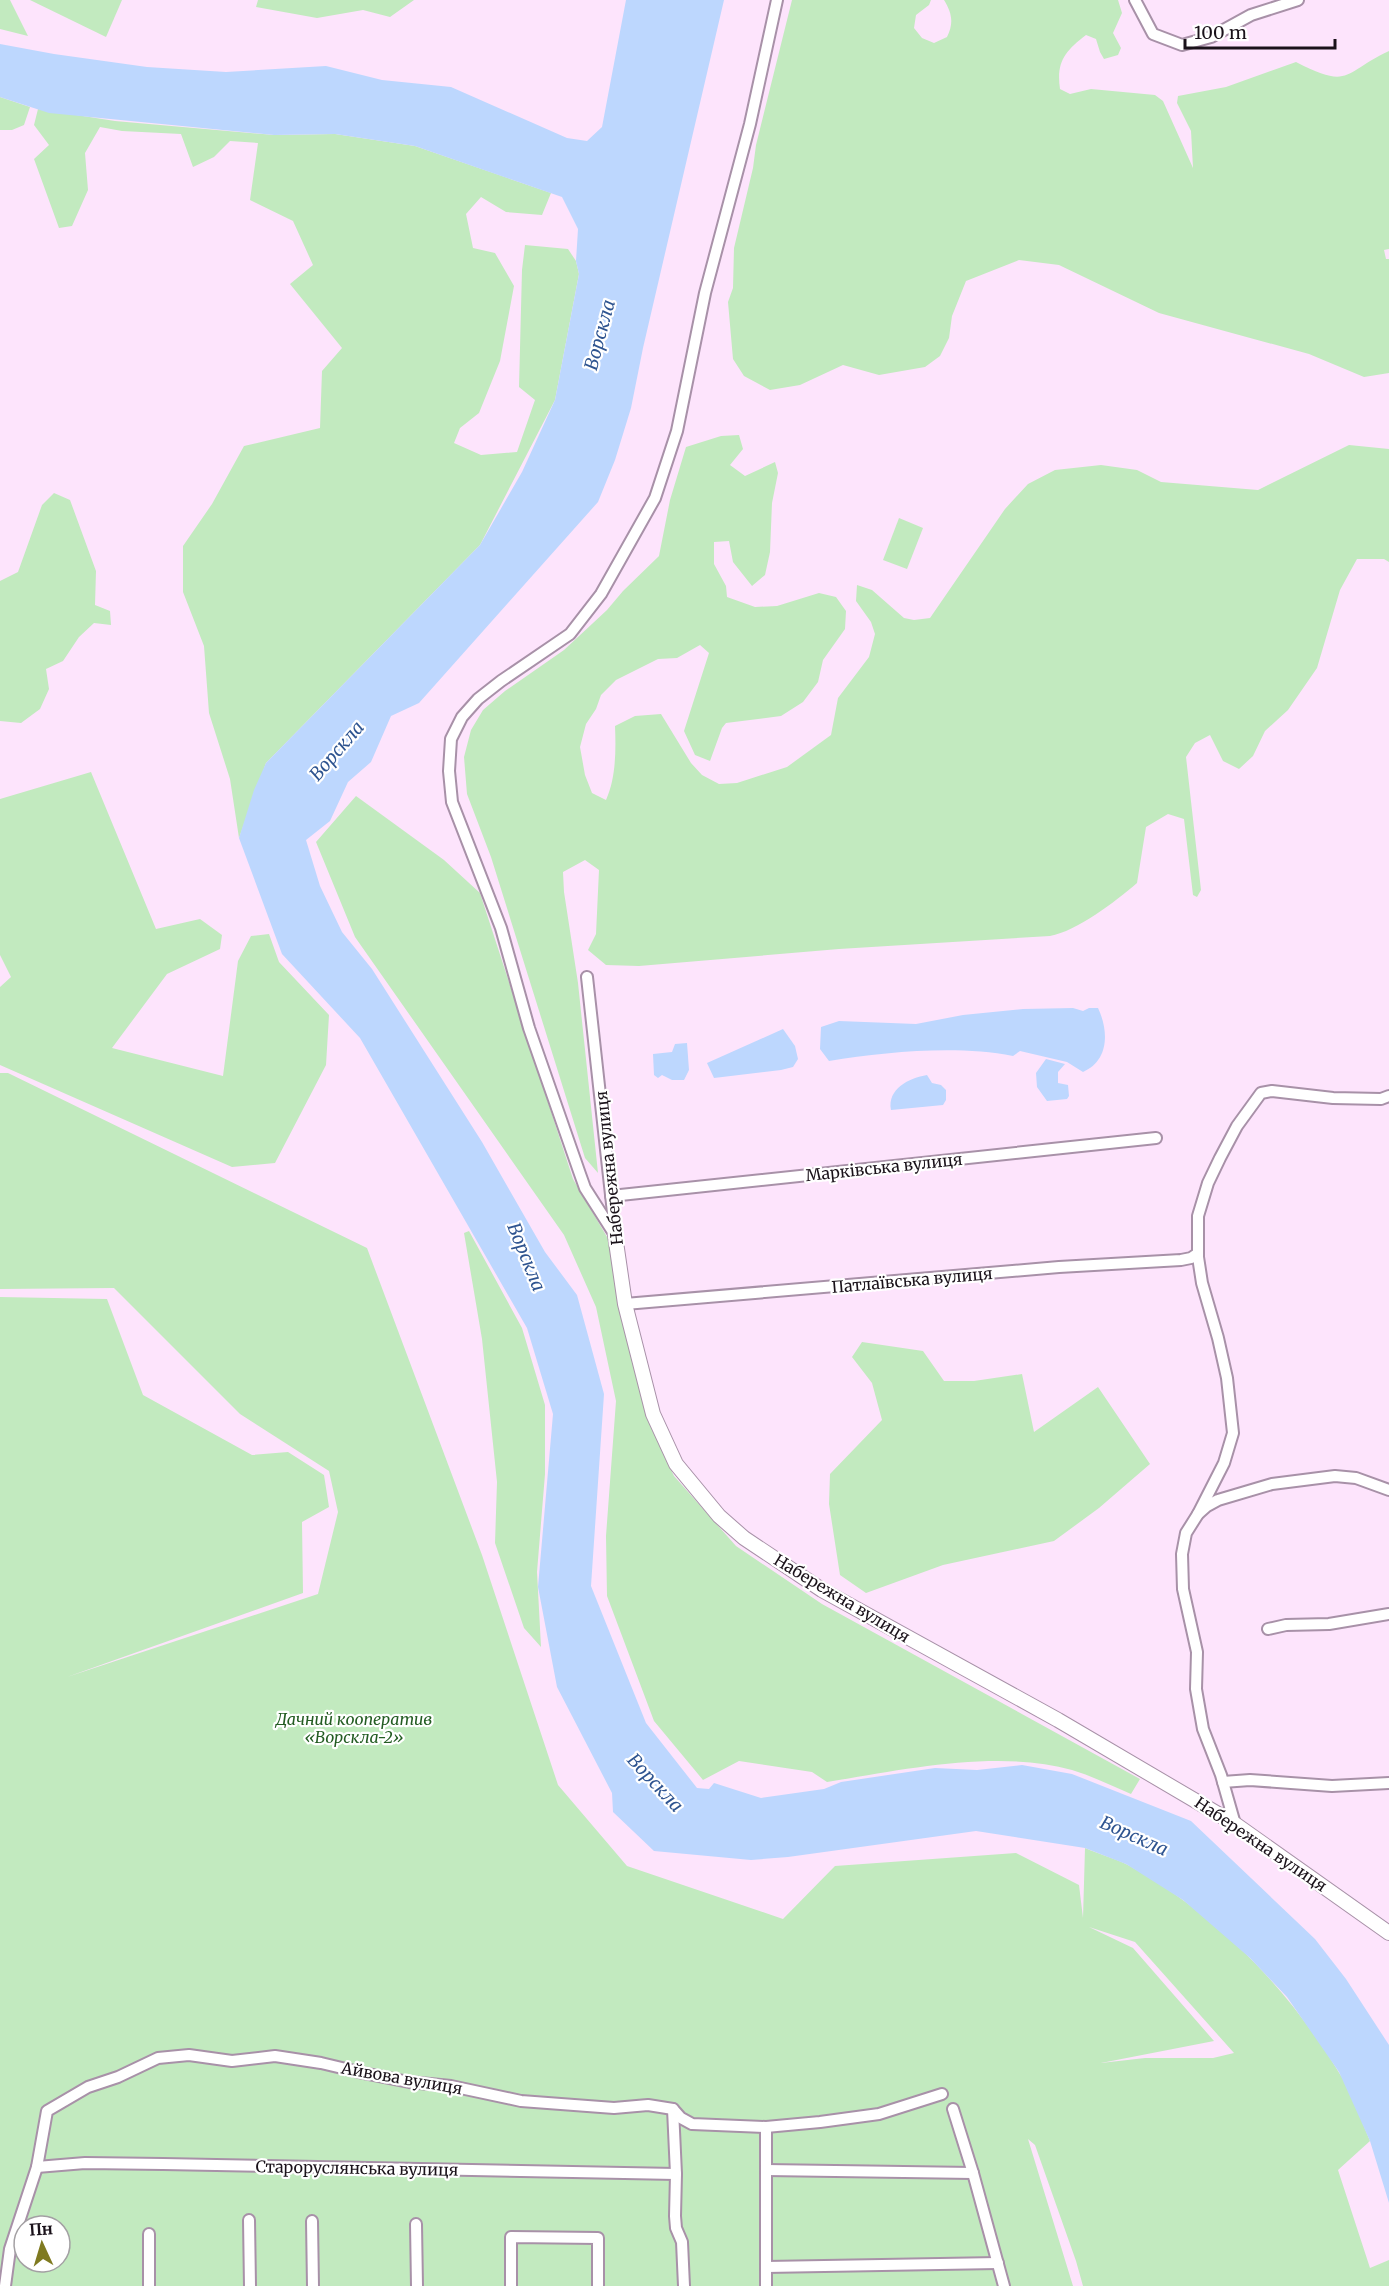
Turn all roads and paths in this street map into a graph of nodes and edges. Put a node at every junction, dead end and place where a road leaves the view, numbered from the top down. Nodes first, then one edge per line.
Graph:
1 (777, 0) edge
2 (1135, 0) edge
3 (1298, 0) edge
4 (587, 977) dead end
5 (1389, 1096) edge
6 (1156, 1138) dead end
7 (611, 1196) junction
8 (615, 1234) junction
9 (1197, 1254) junction
10 (625, 1304) junction
11 (1389, 1490) edge
12 (1198, 1514) junction
13 (1389, 1614) edge
14 (1268, 1629) dead end
15 (1223, 1782) junction
16 (1389, 1783) edge
17 (1235, 1824) junction
18 (1389, 1933) edge
19 (942, 2094) dead end
20 (673, 2109) junction
21 (953, 2109) dead end
22 (766, 2127) junction
23 (37, 2167) junction
24 (766, 2170) junction
25 (974, 2173) junction
26 (676, 2174) junction
27 (249, 2220) dead end
28 (312, 2221) dead end
29 (416, 2224) dead end
30 (149, 2234) dead end
31 (998, 2263) junction
32 (766, 2267) junction
33 (5, 2286) edge
34 (149, 2286) edge
35 (250, 2286) edge
36 (313, 2286) edge
37 (417, 2286) edge
38 (511, 2286) edge
39 (598, 2286) edge
40 (684, 2286) edge
41 (766, 2286) edge
42 (1005, 2286) edge

1 - 8 street
2 - 3 street
4 - 7 street, Набережна вулиця
5 - 9 street
6 - 7 street, Марківська вулиця
7 - 8 street, Набережна вулиця
8 - 10 street, Набережна вулиця
9 - 10 street, Патлаївська вулиця
9 - 12 street
10 - 17 street, Набережна вулиця
11 - 12 street
12 - 15 street
13 - 14 street
15 - 16 street
15 - 17 street
17 - 18 street, Набережна вулиця
19 - 22 street, Айвова вулиця
20 - 22 street, Айвова вулиця
20 - 23 street, Айвова вулиця
20 - 26 street
21 - 25 street
22 - 24 street
23 - 26 street, Староруслянська вулиця
23 - 33 street, Айвова вулиця
24 - 25 street
24 - 32 street
25 - 31 street
26 - 40 street
27 - 35 street
28 - 36 street
29 - 37 street
30 - 34 street
31 - 32 street
31 - 42 street
32 - 41 street
38 - 39 street

